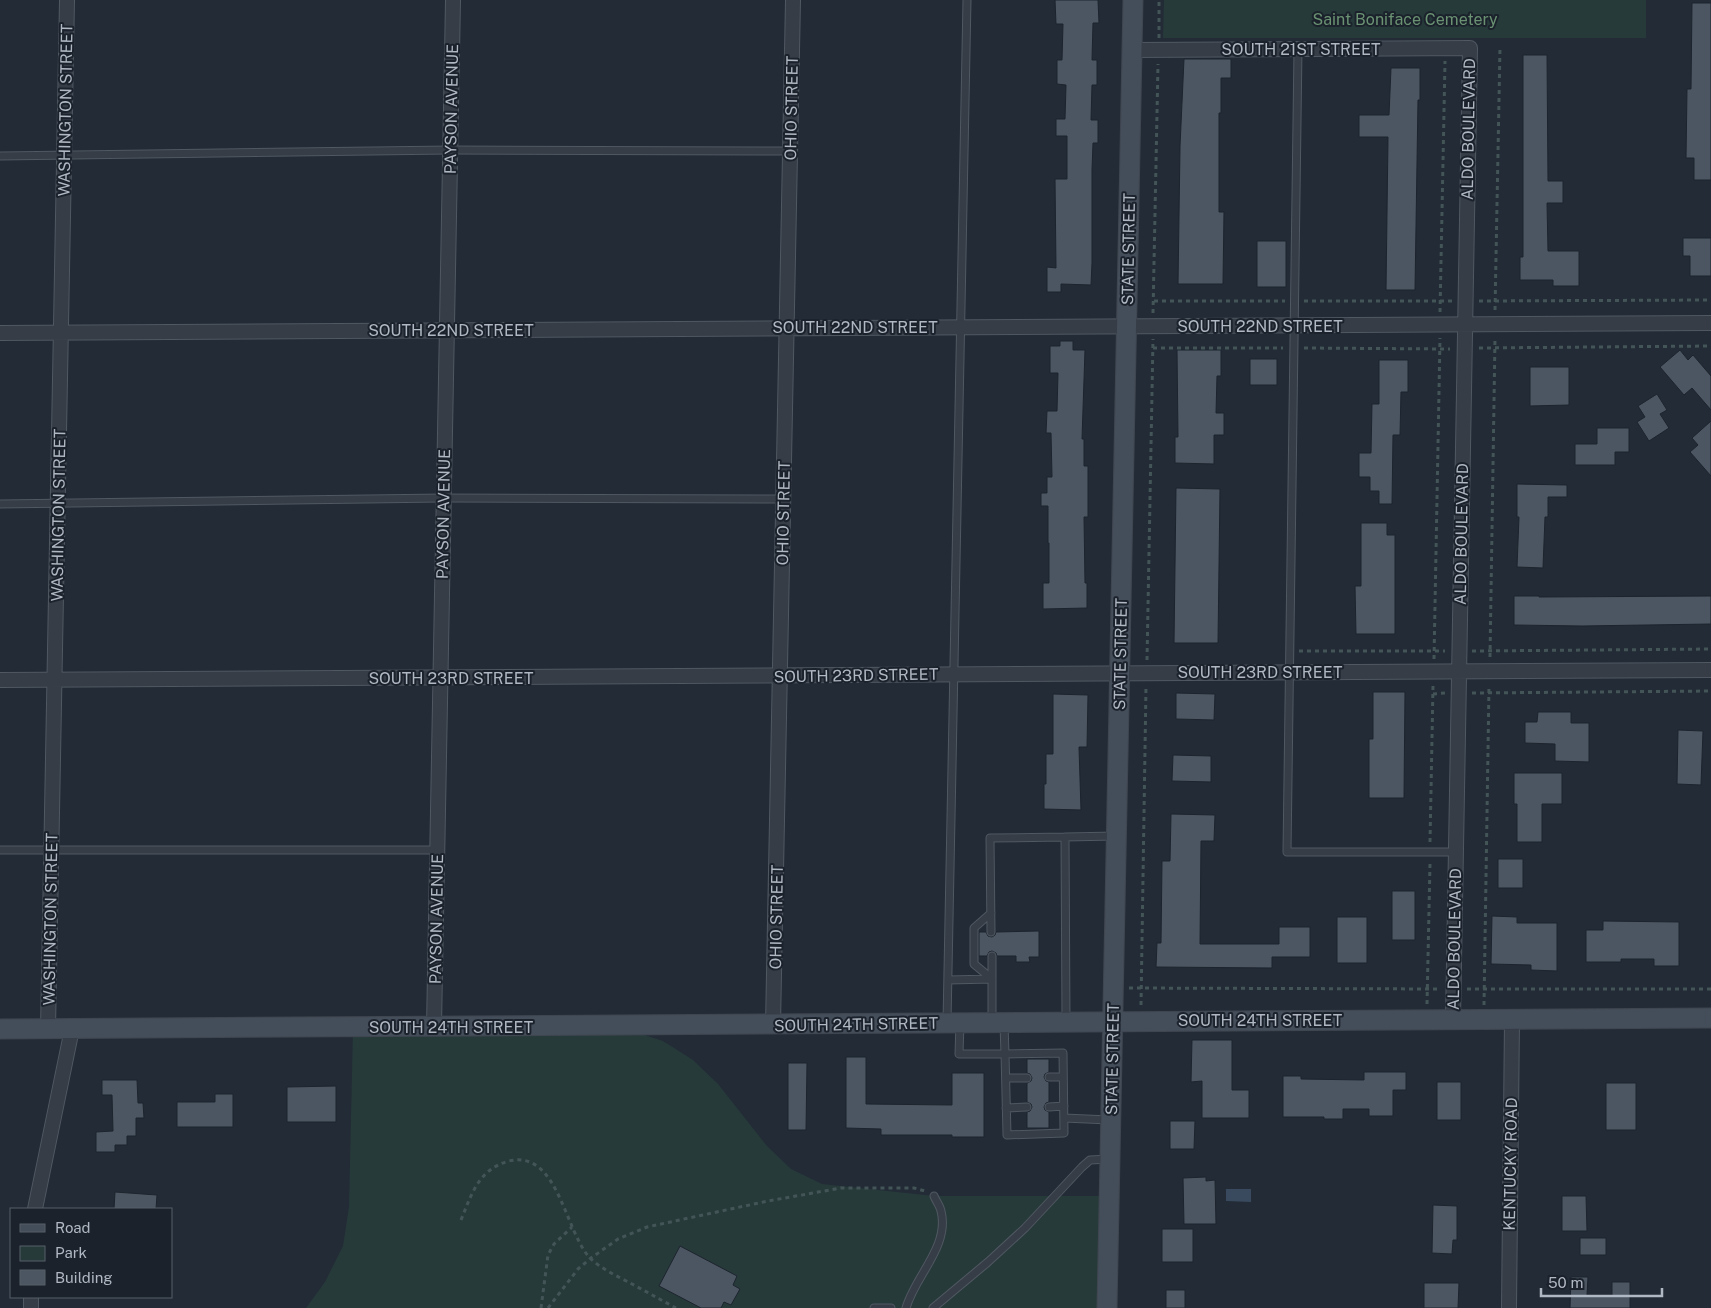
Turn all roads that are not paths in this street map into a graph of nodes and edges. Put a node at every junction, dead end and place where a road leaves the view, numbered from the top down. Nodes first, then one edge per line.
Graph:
1 (67, 0) edge
2 (453, 0) edge
3 (793, 0) edge
4 (967, 0) edge
5 (1133, 0) edge
6 (1470, 48) joint
7 (1298, 49) junction
8 (1132, 50) junction
9 (450, 150) junction
10 (790, 151) junction
11 (64, 155) junction
12 (0, 156) edge
13 (1711, 323) edge
14 (1465, 324) junction
15 (1294, 325) junction
16 (1126, 326) junction
17 (962, 327) junction
18 (787, 328) junction
19 (447, 330) junction
20 (0, 333) edge
21 (61, 333) junction
22 (444, 498) junction
23 (784, 499) junction
24 (58, 503) junction
25 (0, 504) edge
26 (1711, 670) edge
27 (1290, 672) junction
28 (1458, 672) junction
29 (1120, 673) junction
30 (955, 674) junction
31 (780, 676) junction
32 (440, 678) junction
33 (0, 680) edge
34 (54, 680) junction
35 (1117, 836) junction
36 (1065, 837) junction
37 (51, 849) junction
38 (0, 850) edge
39 (437, 850) junction
40 (1456, 852) junction
41 (991, 913) junction
42 (991, 932) dead end
43 (992, 956) dead end
44 (992, 979) junction
45 (948, 980) junction
46 (1711, 1018) edge
47 (1453, 1020) junction
48 (1512, 1020) junction
49 (1066, 1021) junction
50 (1113, 1021) junction
51 (998, 1022) junction
52 (954, 1023) junction
53 (774, 1025) junction
54 (434, 1027) junction
55 (0, 1029) edge
56 (48, 1029) junction
57 (72, 1029) junction
58 (1005, 1054) junction
59 (1049, 1077) dead end
60 (1064, 1077) junction
61 (1006, 1078) junction
62 (1027, 1078) dead end
63 (1064, 1106) junction
64 (1027, 1107) dead end
65 (1049, 1107) dead end
66 (1006, 1108) junction
67 (1064, 1118) junction
68 (1111, 1120) junction
69 (1110, 1159) junction
70 (934, 1196) road end
71 (35, 1208) edge
72 (874, 1308) edge
73 (891, 1308) edge
74 (906, 1308) edge
75 (933, 1308) edge
76 (1107, 1308) edge
77 (1509, 1308) edge

1 - 11 street, WASHINGTON STREET
2 - 9 street, PAYSON AVENUE
3 - 10 street, OHIO STREET
4 - 17 lane
5 - 8 street, STATE STREET
6 - 7 street, SOUTH 21ST STREET
6 - 14 street, ALDO BOULEVARD
7 - 8 street, SOUTH 21ST STREET
7 - 15 lane
8 - 16 street, STATE STREET
9 - 10 lane
9 - 11 lane
9 - 19 street, PAYSON AVENUE
10 - 18 street, OHIO STREET
11 - 12 lane
11 - 21 street, WASHINGTON STREET
13 - 14 street, SOUTH 22ND STREET
14 - 15 street, SOUTH 22ND STREET
14 - 28 street, ALDO BOULEVARD
15 - 16 street, SOUTH 22ND STREET
15 - 27 lane
16 - 17 street, SOUTH 22ND STREET
16 - 29 street, STATE STREET
17 - 18 street, SOUTH 22ND STREET
17 - 30 lane
18 - 19 street, SOUTH 22ND STREET
18 - 23 street, OHIO STREET
19 - 21 street, SOUTH 22ND STREET
19 - 22 street, PAYSON AVENUE
20 - 21 street, SOUTH 22ND STREET
21 - 24 street, WASHINGTON STREET
22 - 23 lane
22 - 24 lane
22 - 32 street, PAYSON AVENUE
23 - 31 street, OHIO STREET
24 - 25 lane
24 - 34 street, WASHINGTON STREET
26 - 28 street, SOUTH 23RD STREET
27 - 28 street, SOUTH 23RD STREET
27 - 29 street, SOUTH 23RD STREET
27 - 40 lane
28 - 40 street, ALDO BOULEVARD
29 - 30 street, SOUTH 23RD STREET
29 - 35 street, STATE STREET
30 - 31 street, SOUTH 23RD STREET
30 - 45 lane
31 - 32 street, SOUTH 23RD STREET
31 - 53 street, OHIO STREET
32 - 34 street, SOUTH 23RD STREET
32 - 39 street, PAYSON AVENUE
33 - 34 street, SOUTH 23RD STREET
34 - 37 street, WASHINGTON STREET
35 - 36 lane
35 - 50 street, STATE STREET
36 - 41 lane
36 - 49 lane
37 - 38 lane
37 - 39 lane
37 - 56 street, WASHINGTON STREET
39 - 54 street, PAYSON AVENUE
40 - 47 street, ALDO BOULEVARD
41 - 42 lane
41 - 44 lane
43 - 44 lane
44 - 45 lane
44 - 51 lane
45 - 52 lane
46 - 48 street, SOUTH 24TH STREET
47 - 48 street, SOUTH 24TH STREET
47 - 50 street, SOUTH 24TH STREET
48 - 77 street, KENTUCKY ROAD
49 - 50 street, SOUTH 24TH STREET
49 - 51 street, SOUTH 24TH STREET
50 - 68 street, STATE STREET
51 - 52 street, SOUTH 24TH STREET
51 - 58 lane
52 - 53 street, SOUTH 24TH STREET
52 - 58 lane
53 - 54 street, SOUTH 24TH STREET
54 - 57 street, SOUTH 24TH STREET
55 - 56 street, SOUTH 24TH STREET
56 - 57 street, SOUTH 24TH STREET
57 - 71 street
58 - 60 lane
58 - 61 lane
59 - 60 lane
60 - 63 lane
61 - 62 lane
61 - 66 lane
63 - 65 lane
63 - 67 lane
64 - 66 lane
66 - 67 lane
67 - 68 lane
68 - 69 street, STATE STREET
69 - 75 lane
69 - 76 street, STATE STREET
70 - 74 lane
72 - 73 lane

